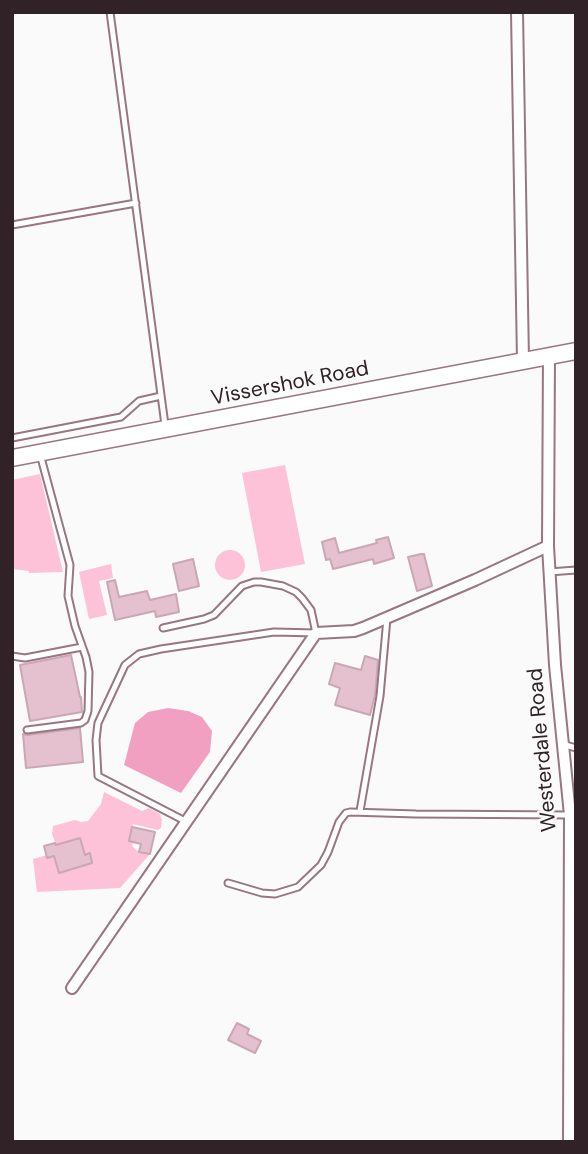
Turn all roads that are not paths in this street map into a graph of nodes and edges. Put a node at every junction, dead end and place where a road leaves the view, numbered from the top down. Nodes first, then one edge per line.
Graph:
1 (110, 12) edge
2 (516, 12) edge
3 (136, 203) junction
4 (12, 225) edge
5 (576, 351) edge
6 (549, 355) junction
7 (523, 361) junction
8 (161, 396) junction
9 (166, 428) junction
10 (12, 438) edge
11 (39, 452) junction
12 (12, 458) edge
13 (548, 546) junction
14 (576, 570) edge
15 (549, 572) junction
16 (387, 618) junction
17 (163, 628) dead end
18 (316, 633) junction
19 (82, 647) junction
20 (12, 656) edge
21 (27, 730) dead end
22 (562, 744) junction
23 (576, 748) edge
24 (360, 811) junction
25 (570, 815) junction
26 (187, 822) junction
27 (228, 883) dead end
28 (72, 988) dead end
29 (572, 1069) edge
30 (569, 1142) edge

1 - 3 lane
2 - 7 street
3 - 4 lane
3 - 8 lane
5 - 6 main road, Vissershok Road
6 - 7 main road, Vissershok Road
6 - 13 street, Westerdale Road
7 - 9 main road, Vissershok Road
8 - 9 lane
8 - 10 lane
9 - 11 main road, Vissershok Road
11 - 12 main road, Vissershok Road
11 - 19 lane
13 - 15 street, Westerdale Road
13 - 16 street
14 - 15 lane
15 - 22 street, Westerdale Road
16 - 18 street
16 - 24 lane
17 - 18 lane
18 - 26 street
18 - 26 lane
19 - 20 lane
19 - 21 lane
22 - 23 lane
22 - 25 street, Westerdale Road
24 - 25 lane
24 - 27 lane
25 - 29 street, Westerdale Road
26 - 28 street
29 - 30 street, Westerdale Road

